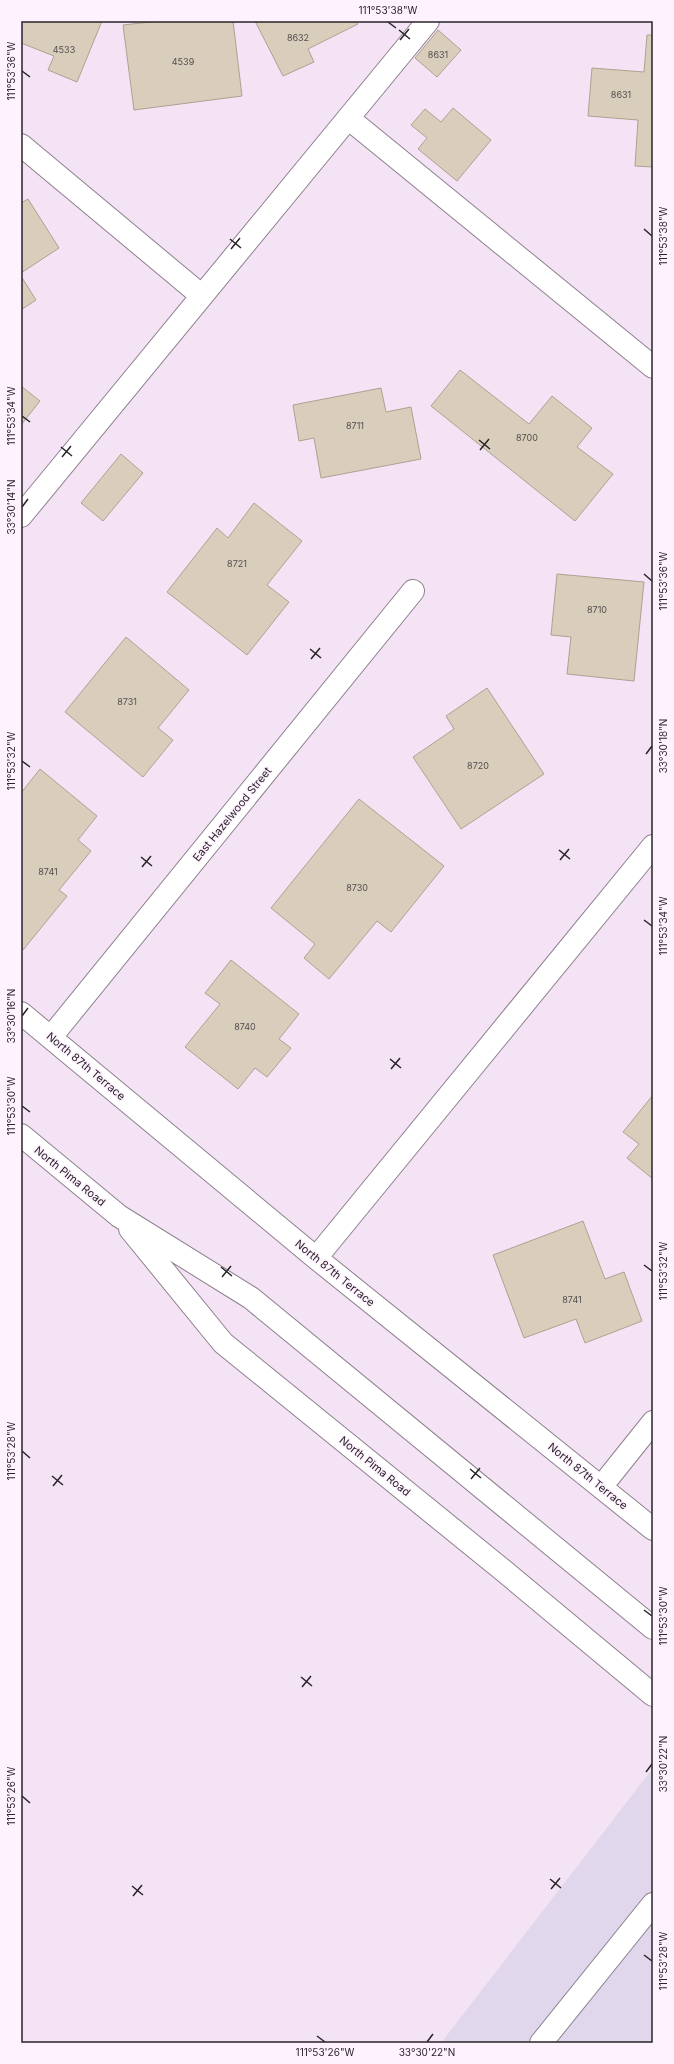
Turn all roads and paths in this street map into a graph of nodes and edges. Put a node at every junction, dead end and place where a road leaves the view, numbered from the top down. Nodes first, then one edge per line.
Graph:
1 (428, 21) edge
2 (348, 118) junction
3 (21, 145) edge
4 (202, 296) junction
5 (653, 367) edge
6 (21, 516) edge
7 (413, 591) dead end
8 (653, 846) edge
9 (21, 1013) edge
10 (51, 1037) junction
11 (21, 1135) edge
12 (119, 1216) junction
13 (316, 1258) junction
14 (653, 1422) edge
15 (601, 1487) junction
16 (653, 1529) edge
17 (653, 1628) edge
18 (653, 1695) edge
19 (653, 1904) edge
20 (541, 2043) edge

1 - 2 main road
2 - 4 main road
2 - 5 main road
3 - 4 main road
4 - 6 main road
7 - 10 main road, East Hazelwood Street
8 - 13 main road
9 - 10 main road, North 87th Terrace
10 - 13 main road, North 87th Terrace
11 - 12 main road, North Pima Road
12 - 17 main road, North Pima Road
12 - 18 main road, North Pima Road
13 - 15 main road, North 87th Terrace
14 - 15 main road
15 - 16 main road, North 87th Terrace
19 - 20 main road

